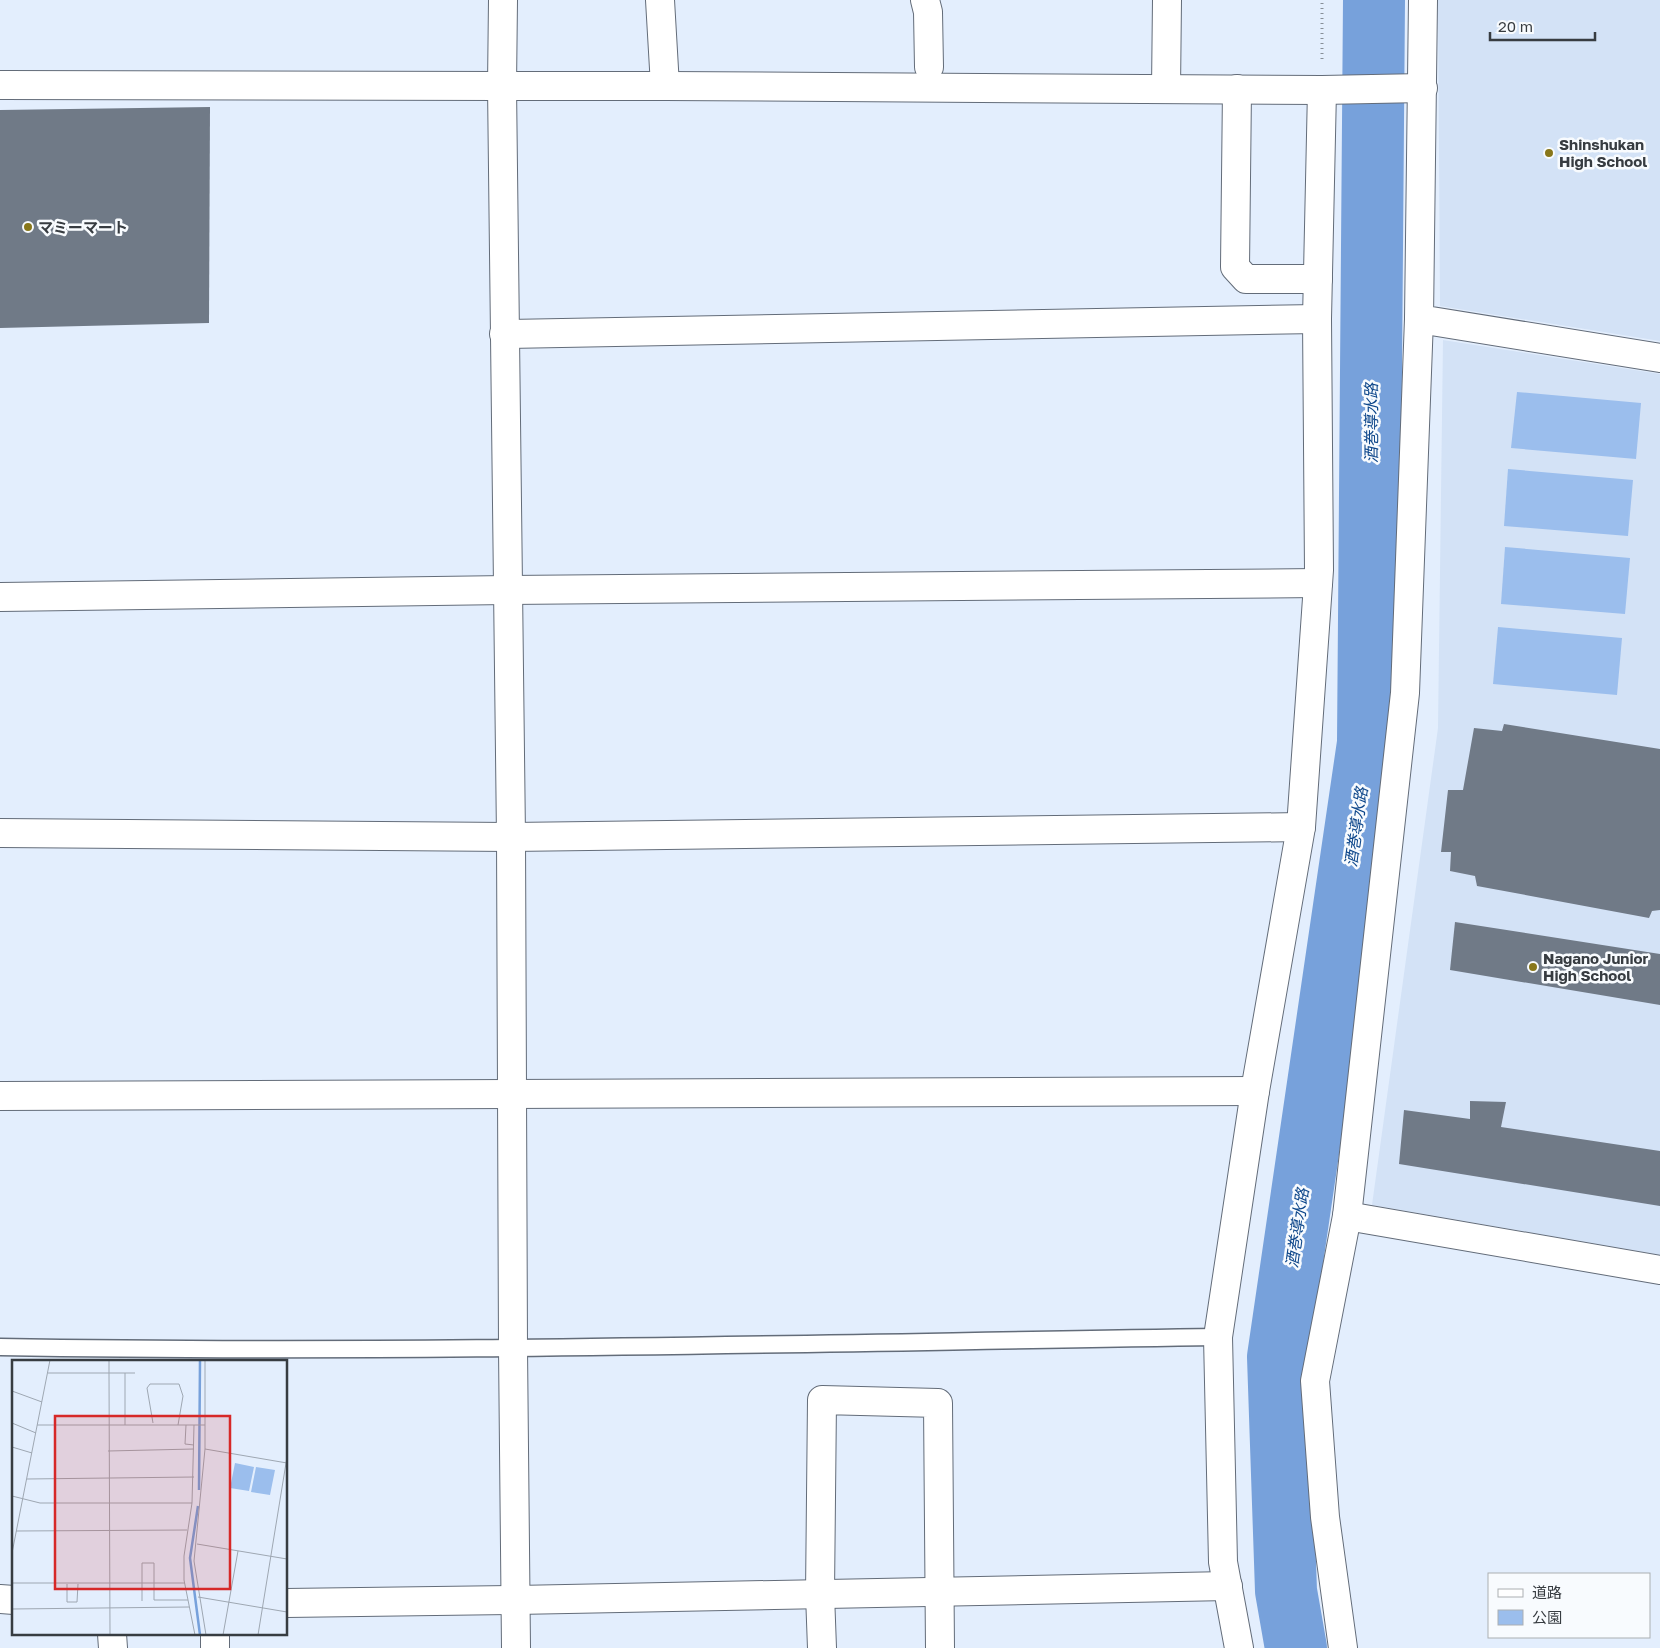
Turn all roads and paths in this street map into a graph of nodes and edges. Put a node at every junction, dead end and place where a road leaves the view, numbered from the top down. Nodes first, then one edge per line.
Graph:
1 (503, 0) edge
2 (660, 0) edge
3 (925, 0) edge
4 (1167, 0) edge
5 (1322, 0) edge
6 (1423, 0) edge
7 (929, 67) dead end
8 (0, 85) edge
9 (502, 86) junction
10 (665, 86) junction
11 (1423, 88) junction
12 (1166, 89) junction
13 (1237, 89) junction
14 (1333, 90) junction
15 (1318, 279) junction
16 (1318, 319) junction
17 (1419, 319) junction
18 (504, 334) junction
19 (1660, 358) edge
20 (1318, 583) junction
21 (508, 590) junction
22 (0, 597) edge
23 (1300, 827) junction
24 (0, 833) edge
25 (511, 836) junction
26 (1255, 1091) junction
27 (513, 1094) junction
28 (0, 1096) edge
29 (1347, 1216) junction
30 (1660, 1270) edge
31 (1218, 1337) junction
32 (0, 1348) edge
33 (513, 1348) junction
34 (149, 1356) edge
35 (1228, 1586) junction
36 (938, 1591) junction
37 (820, 1594) junction
38 (516, 1600) junction
39 (288, 1603) edge
40 (516, 1648) edge
41 (822, 1648) edge
42 (940, 1648) edge
43 (1239, 1648) edge
44 (1344, 1648) edge

1 - 9 street
2 - 10 street
3 - 7 street
4 - 12 street
5 - 14 path
6 - 11 street
8 - 9 street
9 - 10 street
9 - 18 street
10 - 12 street
11 - 14 street
11 - 17 street
12 - 13 street
13 - 14 street
13 - 15 street
14 - 15 street
15 - 16 street
16 - 18 street
16 - 20 street
17 - 19 street
17 - 29 street
18 - 21 street
20 - 21 street
20 - 23 street
21 - 22 street
21 - 25 street
23 - 25 street
23 - 26 street
24 - 25 street
25 - 27 street
26 - 27 street
26 - 31 street
27 - 28 street
27 - 33 street
29 - 30 street
29 - 44 street
31 - 33 lane
31 - 35 street
32 - 34 lane
33 - 34 lane
33 - 38 street
35 - 36 street
35 - 43 street
36 - 37 street
36 - 37 street
36 - 42 street
37 - 38 street
37 - 41 street
38 - 39 street
38 - 40 street

